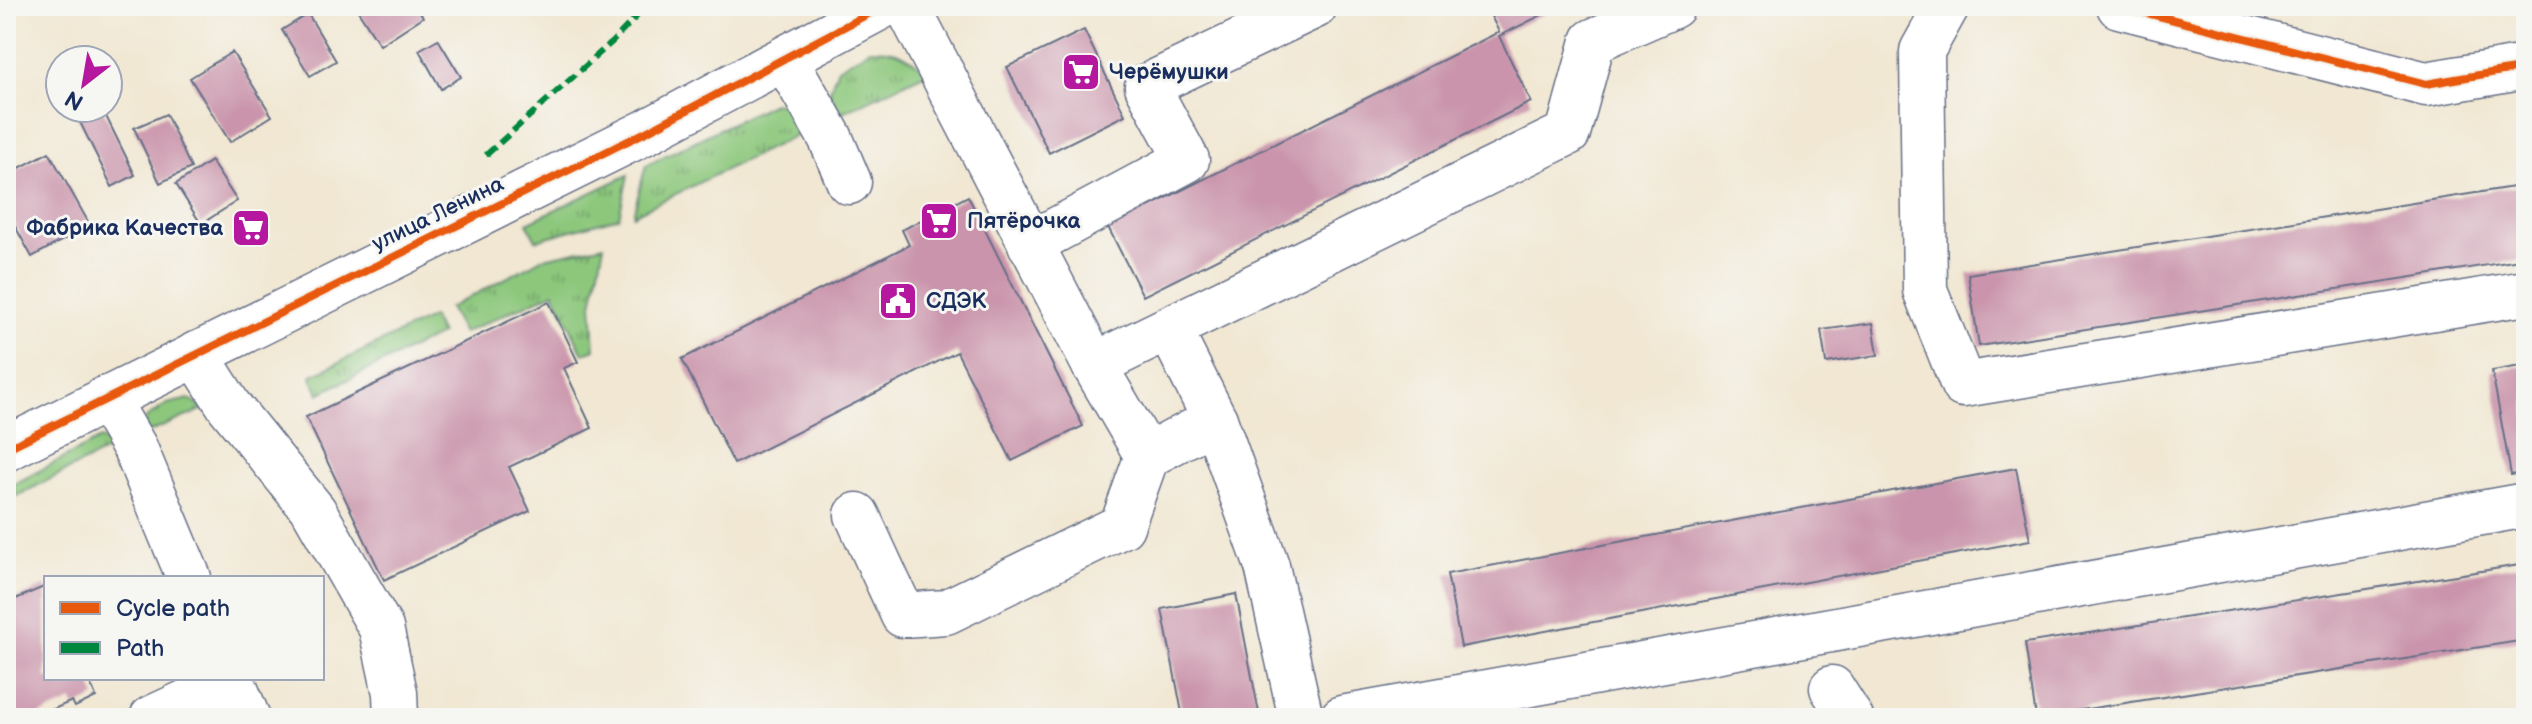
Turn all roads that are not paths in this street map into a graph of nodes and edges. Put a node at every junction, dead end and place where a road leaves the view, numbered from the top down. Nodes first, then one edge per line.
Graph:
1 (883, 6) edge
2 (907, 6) edge
3 (1315, 6) edge
4 (1673, 6) edge
5 (1947, 6) edge
6 (2119, 6) edge
7 (785, 59) junction
8 (2526, 67) edge
9 (849, 182) dead end
10 (1030, 244) junction
11 (2526, 293) edge
12 (1169, 328) junction
13 (196, 354) junction
14 (1094, 365) junction
15 (106, 398) junction
16 (1215, 420) junction
17 (6, 449) edge
18 (1147, 456) junction
19 (2526, 505) edge
20 (857, 515) dead end
21 (188, 576) edge
22 (237, 692) edge
23 (152, 718) edge
24 (396, 718) edge
25 (1301, 718) edge
26 (1342, 718) edge

1 - 7 street, улица Ленина
2 - 10 street
3 - 10 street
4 - 12 street
5 - 11 street
6 - 8 street
7 - 9 street
7 - 13 street, улица Ленина
10 - 14 street
12 - 14 street
12 - 16 street
13 - 15 street, улица Ленина
13 - 24 street
14 - 18 street
15 - 17 street, улица Ленина
15 - 21 street
16 - 18 street
16 - 25 street
18 - 20 street
19 - 26 street
22 - 23 street

